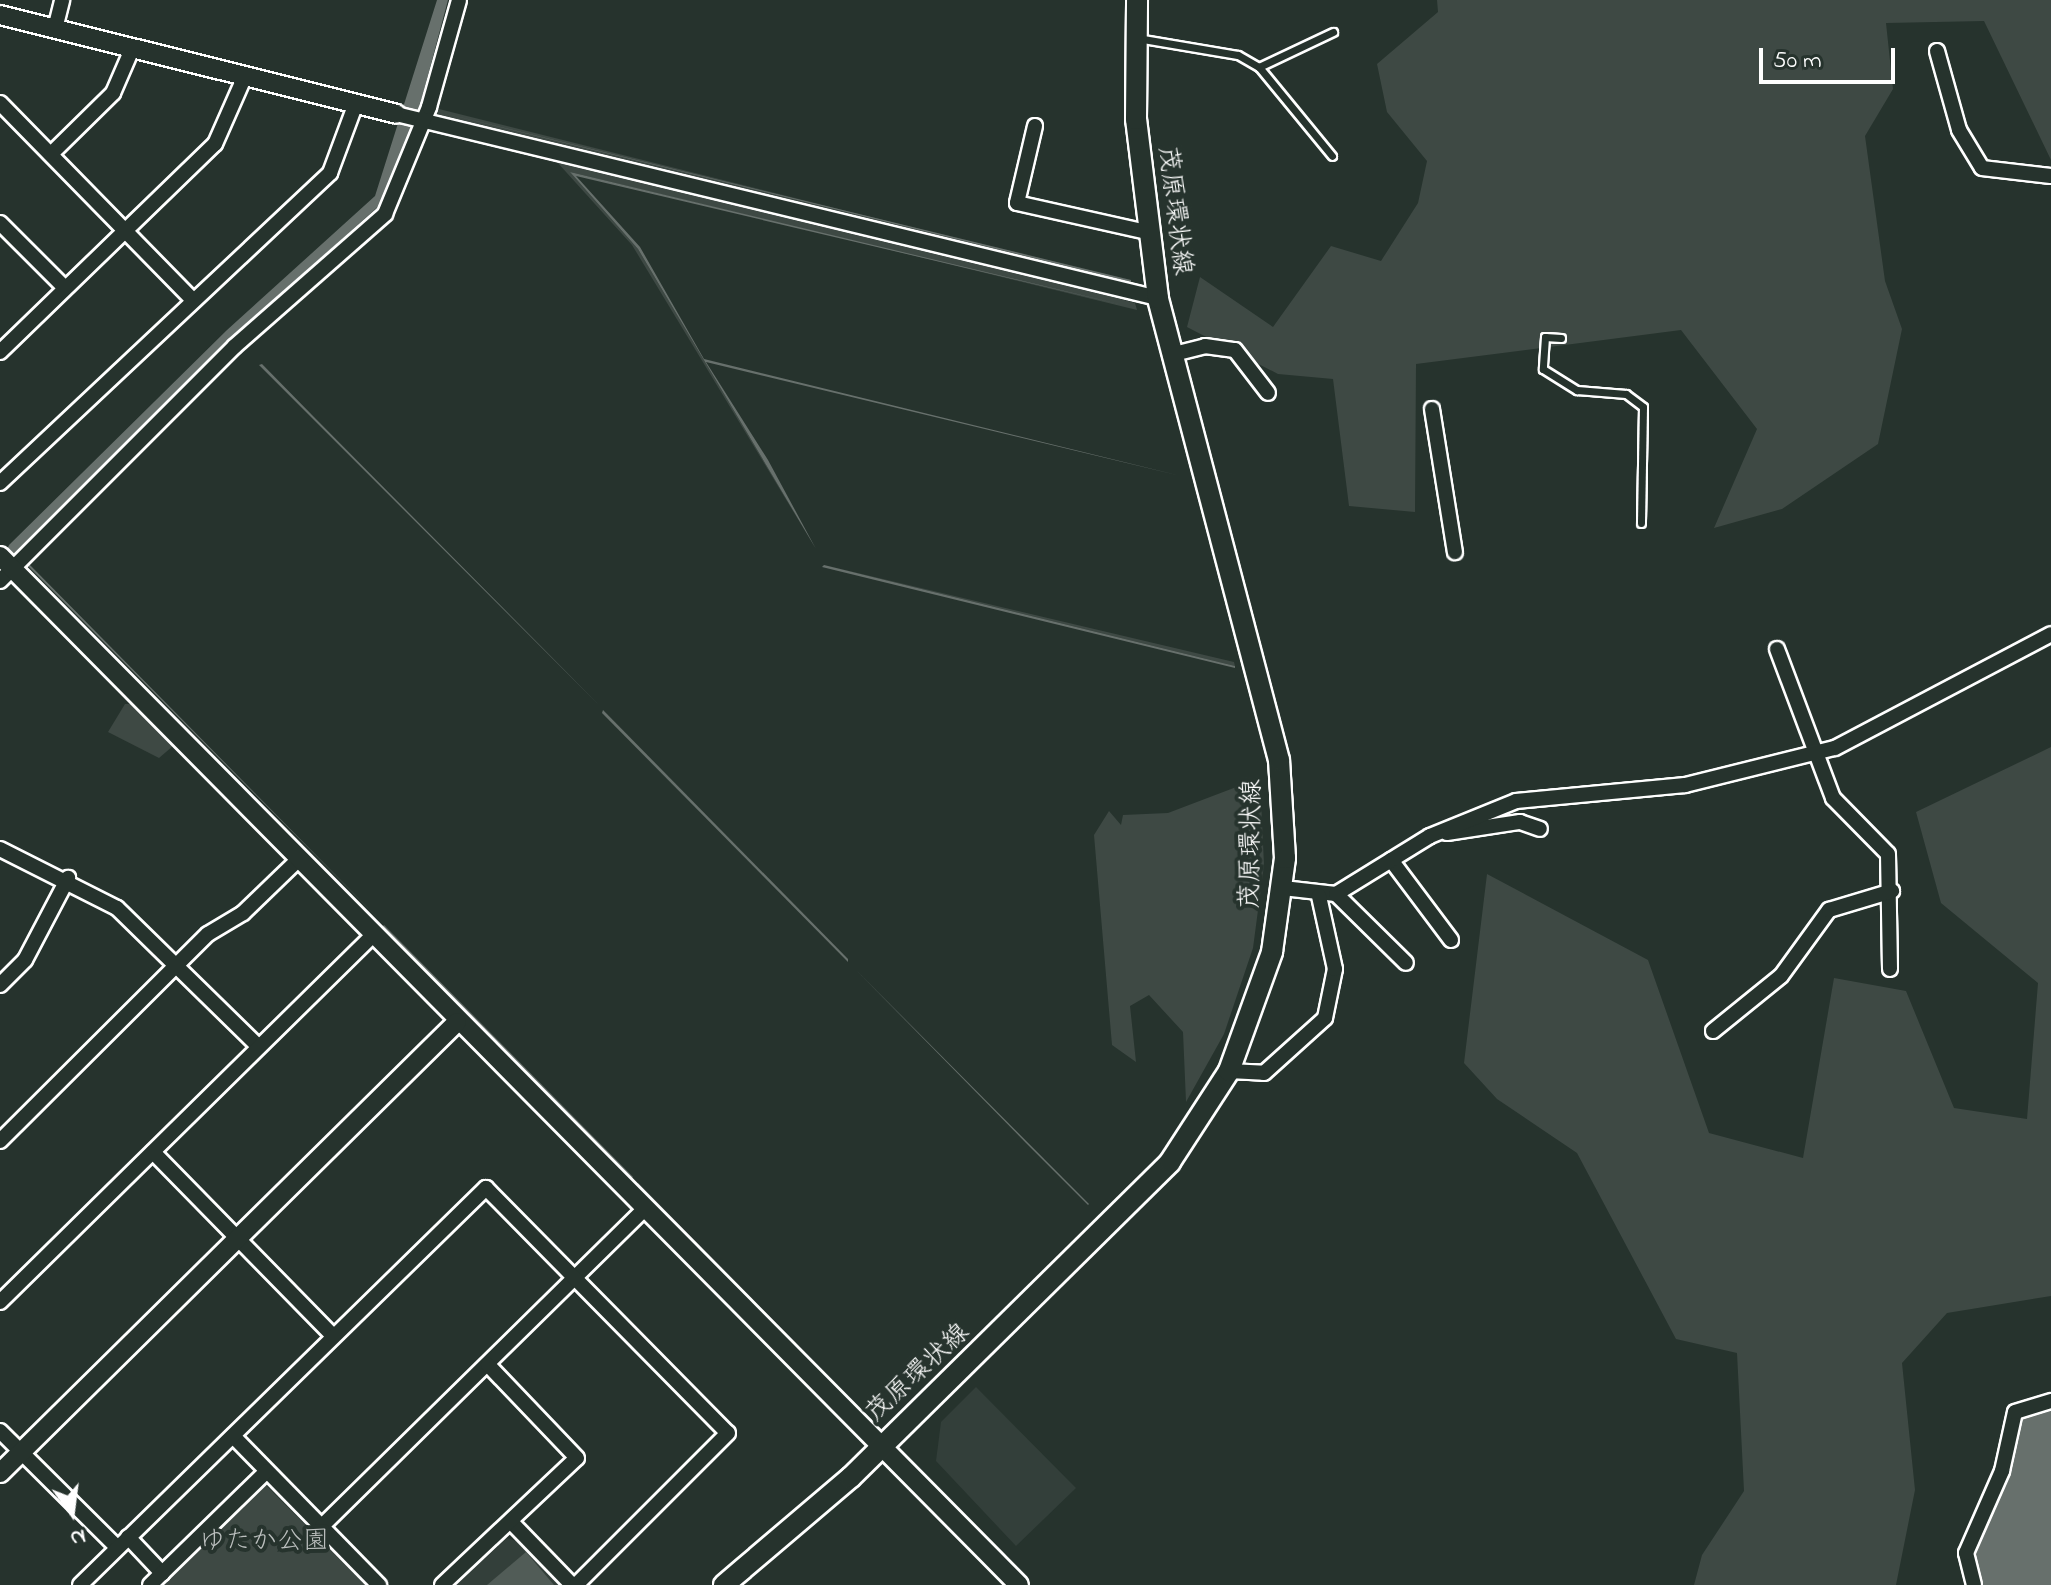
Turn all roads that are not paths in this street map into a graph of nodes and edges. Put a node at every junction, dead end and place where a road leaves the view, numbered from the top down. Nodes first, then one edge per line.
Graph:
1 (62, 0) edge
2 (459, 0) edge
3 (1137, 0) edge
4 (0, 15) edge
5 (55, 29) junction
6 (1333, 32) dead end
7 (1135, 37) junction
8 (132, 49) junction
9 (1937, 51) dead end
10 (1259, 67) junction
11 (245, 76) junction
12 (0, 103) edge
13 (356, 103) junction
14 (396, 114) joint
15 (423, 120) junction
16 (1035, 126) dead end
17 (51, 154) junction
18 (1332, 156) dead end
19 (2051, 176) edge
20 (0, 223) edge
21 (125, 231) junction
22 (1147, 232) junction
23 (65, 288) junction
24 (191, 298) junction
25 (1158, 298) junction
26 (1561, 338) dead end
27 (0, 352) edge
28 (1170, 355) junction
29 (1268, 393) dead end
30 (1432, 409) dead end
31 (0, 483) edge
32 (1641, 523) dead end
33 (1455, 552) dead end
34 (4, 568) edge
35 (2051, 634) edge
36 (1777, 649) dead end
37 (1816, 754) junction
38 (1540, 829) dead end
39 (1430, 836) junction
40 (0, 849) edge
41 (299, 859) junction
42 (1391, 860) junction
43 (68, 878) junction
44 (1283, 888) junction
45 (1892, 891) junction
46 (1336, 894) junction
47 (1319, 896) junction
48 (372, 936) junction
49 (1451, 940) dead end
50 (1406, 963) dead end
51 (178, 966) junction
52 (1890, 969) dead end
53 (0, 985) edge
54 (457, 1022) junction
55 (1713, 1031) dead end
56 (258, 1046) junction
57 (1229, 1071) junction
58 (0, 1141) edge
59 (153, 1152) junction
60 (643, 1211) junction
61 (238, 1240) junction
62 (577, 1277) junction
63 (0, 1302) edge
64 (333, 1336) junction
65 (488, 1365) junction
66 (2051, 1401) edge
67 (0, 1431) edge
68 (233, 1436) junction
69 (879, 1447) junction
70 (21, 1452) junction
71 (267, 1471) junction
72 (0, 1473) edge
73 (511, 1522) junction
74 (322, 1526) junction
75 (122, 1542) junction
76 (162, 1573) junction
77 (80, 1585) edge
78 (150, 1585) edge
79 (379, 1585) edge
80 (442, 1585) edge
81 (574, 1585) edge
82 (724, 1585) edge
83 (1019, 1585) edge
84 (1974, 1585) edge

1 - 5 street
2 - 15 street
3 - 7 main road, 茂原環状線
4 - 5 street
5 - 8 street
6 - 10 lane
7 - 10 lane
7 - 22 main road, 茂原環状線
8 - 11 street
8 - 17 street
9 - 19 street
10 - 18 lane
11 - 13 street
11 - 21 street
12 - 17 street
13 - 14 street
13 - 24 street
14 - 15 street
15 - 25 street
15 - 34 street
16 - 22 street
17 - 21 street
20 - 23 street
21 - 23 street
21 - 24 street
22 - 25 main road, 茂原環状線
23 - 27 street
24 - 31 street
25 - 28 main road, 茂原環状線
26 - 32 lane
28 - 29 street
28 - 44 main road, 茂原環状線
30 - 33 street
34 - 41 street
35 - 37 street
36 - 37 street
37 - 39 street
37 - 45 street
38 - 39 street
39 - 42 street
40 - 43 street
41 - 48 street
41 - 51 street
42 - 46 street
42 - 49 street
43 - 51 street
43 - 53 street
44 - 47 street
44 - 57 main road, 茂原環状線
45 - 52 street
45 - 55 street
46 - 47 street
46 - 50 street
47 - 57 street
48 - 54 street
48 - 56 street
51 - 56 street
51 - 58 street
54 - 60 street
54 - 61 street
56 - 59 street
57 - 69 main road, 茂原環状線
59 - 61 street
59 - 63 street
60 - 62 street
60 - 69 street
61 - 64 street
61 - 70 street
62 - 64 street
62 - 65 street
62 - 81 street
64 - 68 street
65 - 73 street
65 - 74 street
66 - 84 street
67 - 70 street
68 - 71 street
68 - 75 street
69 - 82 main road, 茂原環状線
69 - 83 street
70 - 72 street
70 - 75 street
71 - 74 street
71 - 76 street
73 - 80 street
73 - 81 street
74 - 79 street
75 - 76 street
75 - 77 street
76 - 78 street

